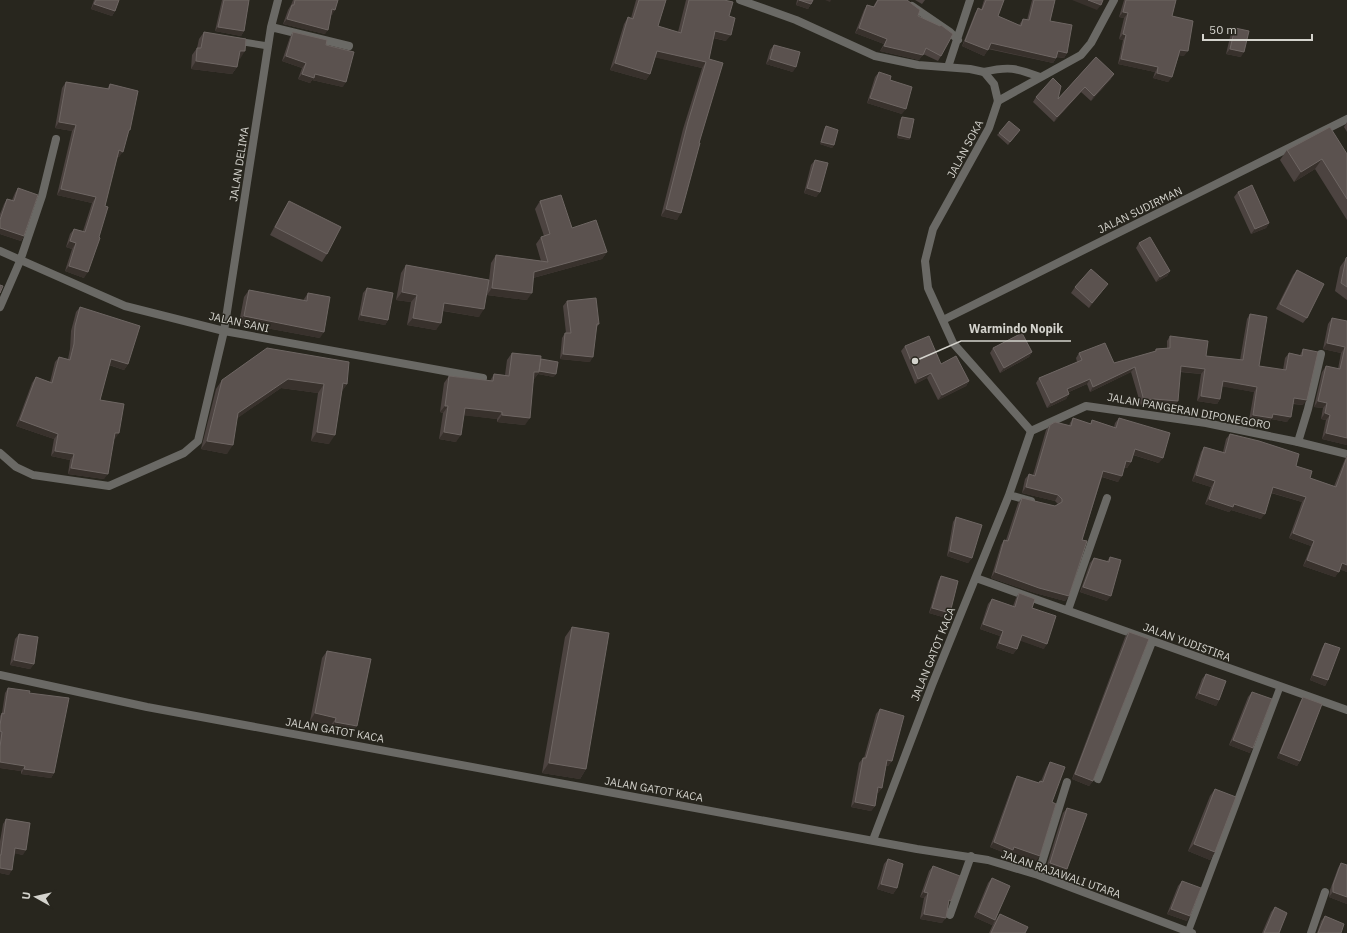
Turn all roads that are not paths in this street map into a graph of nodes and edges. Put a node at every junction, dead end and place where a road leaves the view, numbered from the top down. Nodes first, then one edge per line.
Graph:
1 (278, 0) edge
2 (740, 0) edge
3 (906, 0) edge
4 (970, 0) edge
5 (1114, 0) edge
6 (272, 27) junction
7 (232, 40) edge
8 (958, 40) junction
9 (268, 46) junction
10 (350, 46) dead end
11 (948, 67) junction
12 (984, 72) junction
13 (1040, 77) junction
14 (998, 101) junction
15 (1347, 119) edge
16 (56, 139) dead end
17 (0, 251) edge
18 (20, 261) junction
19 (0, 308) edge
20 (943, 320) junction
21 (224, 331) junction
22 (1321, 354) dead end
23 (483, 378) edge
24 (1032, 431) junction
25 (1298, 442) junction
26 (0, 453) edge
27 (1347, 454) edge
28 (1009, 495) junction
29 (1107, 498) dead end
30 (1040, 503) edge
31 (976, 578) junction
32 (1068, 610) junction
33 (1152, 642) junction
34 (0, 675) edge
35 (1280, 687) junction
36 (1347, 710) edge
37 (1098, 779) edge
38 (1067, 782) dead end
39 (873, 840) junction
40 (972, 856) junction
41 (1038, 875) junction
42 (1325, 892) dead end
43 (950, 915) dead end
44 (1190, 932) edge
45 (1311, 933) edge

1 - 6 street, JALAN DELIMA
2 - 11 street
3 - 8 street
4 - 8 street
5 - 13 street
6 - 9 street, JALAN DELIMA
6 - 10 street
7 - 9 lane
8 - 11 street
9 - 21 street, JALAN DELIMA
11 - 12 street
12 - 13 street
12 - 14 street
13 - 14 street
14 - 20 street, JALAN SOKA
15 - 20 street, JALAN SUDIRMAN
16 - 18 street
17 - 18 street, JALAN SANI
18 - 19 street
18 - 21 street, JALAN SANI
20 - 24 street, JALAN SOKA
21 - 23 street, JALAN SANI
21 - 26 street, JALAN DELIMA
22 - 25 street
24 - 25 street, JALAN PANGERAN DIPONEGORO
24 - 28 street, JALAN GATOT KACA
25 - 27 street, JALAN PANGERAN DIPONEGORO
28 - 30 street
28 - 31 street, JALAN GATOT KACA
29 - 32 street
31 - 32 street, JALAN YUDISTIRA
31 - 39 street, JALAN GATOT KACA
32 - 33 street, JALAN YUDISTIRA
33 - 35 street, JALAN YUDISTIRA
33 - 37 street
34 - 39 street, JALAN GATOT KACA
35 - 36 street, JALAN YUDISTIRA
35 - 44 lane
38 - 41 street
39 - 40 street, JALAN RAJAWALI UTARA
40 - 41 street, JALAN RAJAWALI UTARA
40 - 43 street
41 - 44 street, JALAN RAJAWALI UTARA
42 - 45 street

